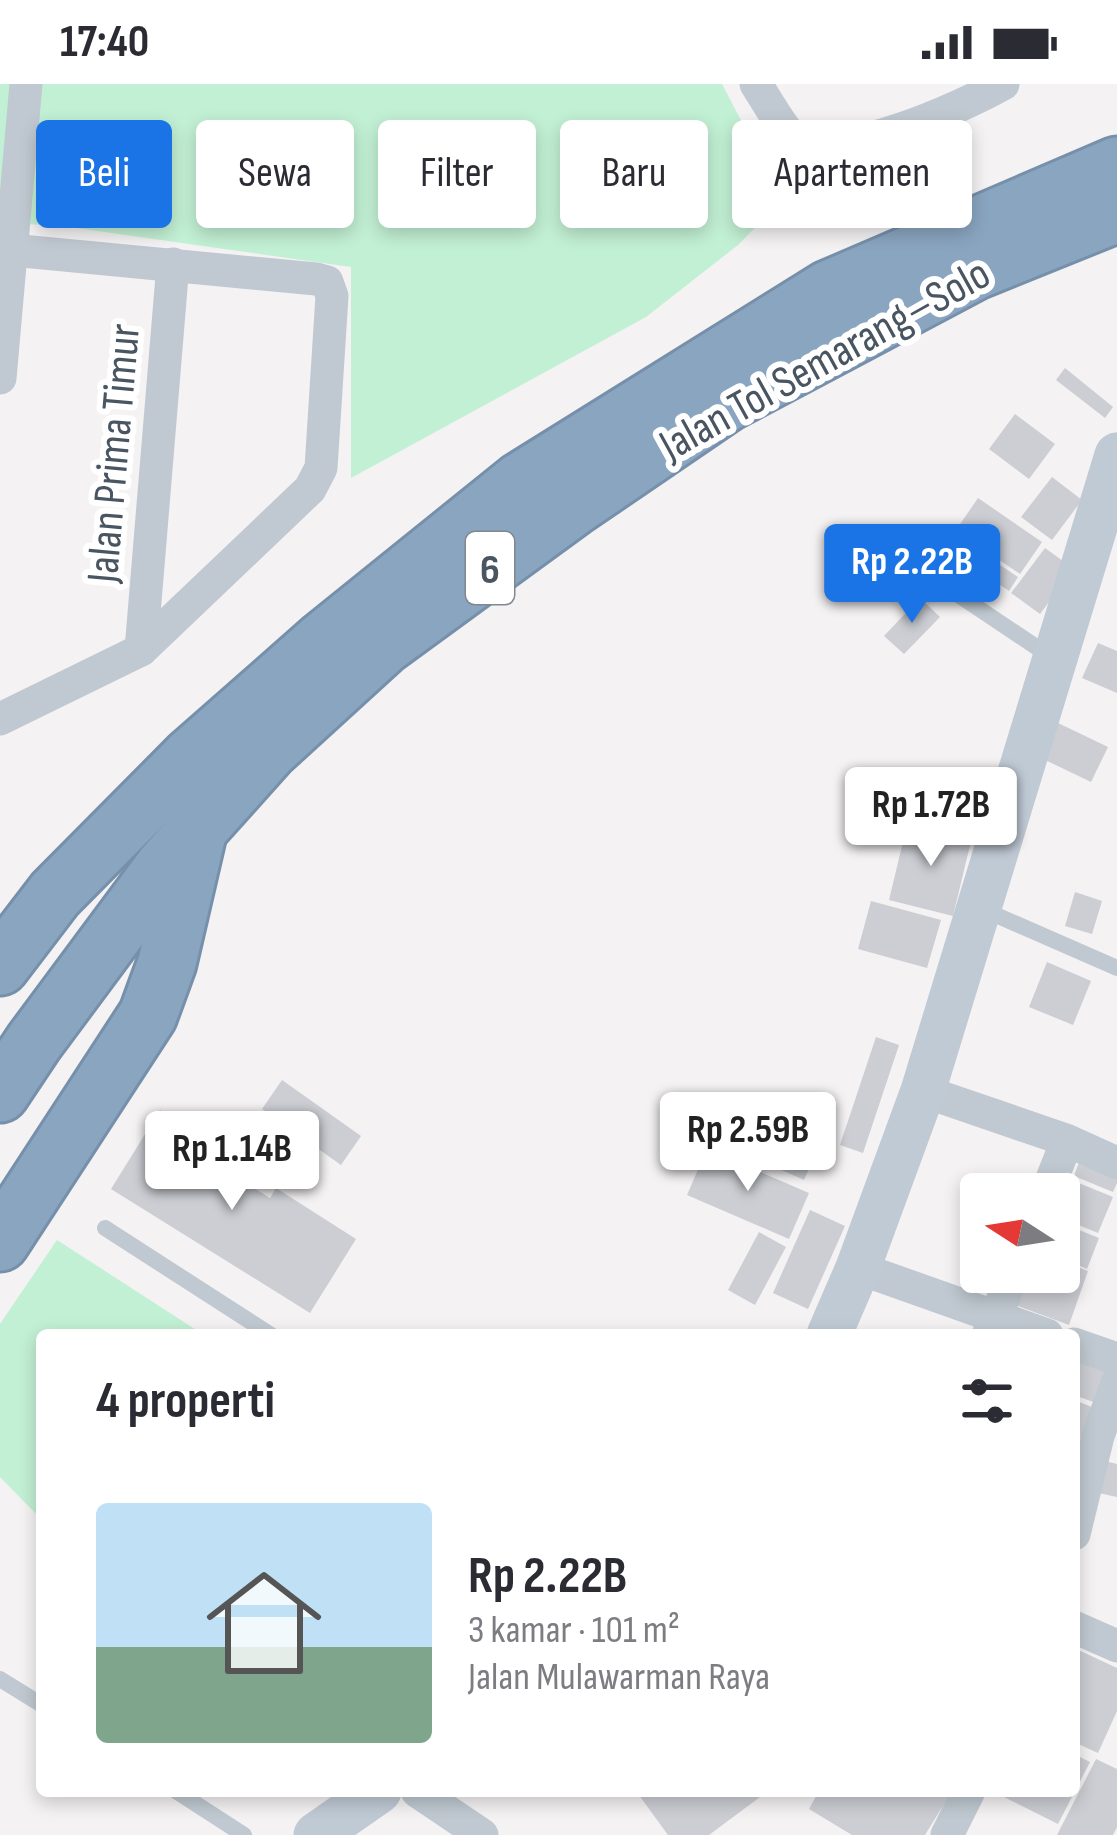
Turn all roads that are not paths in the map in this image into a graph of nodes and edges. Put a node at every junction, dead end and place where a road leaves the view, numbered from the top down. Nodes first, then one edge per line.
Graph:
1 (26, 84) edge
2 (756, 84) edge
3 (1003, 84) edge
4 (1117, 166) edge
5 (1117, 213) edge
6 (5, 249) edge
7 (173, 264) junction
8 (0, 378) edge
9 (1117, 455) edge
10 (920, 569) dead end
11 (141, 650) junction
12 (1054, 660) junction
13 (0, 719) edge
14 (199, 828) junction
15 (979, 908) junction
16 (0, 966) edge
17 (1117, 968) edge
18 (923, 1091) junction
19 (0, 1094) edge
20 (1061, 1156) dead end
21 (1117, 1163) edge
22 (1054, 1173) edge
23 (105, 1228) dead end
24 (0, 1242) edge
25 (858, 1268) junction
26 (1005, 1293) edge
27 (992, 1326) edge
28 (262, 1329) edge
29 (832, 1329) edge
30 (1080, 1346) edge
31 (1117, 1359) edge
32 (1117, 1383) edge
33 (1080, 1502) edge
34 (1080, 1631) edge
35 (1117, 1646) edge
36 (0, 1678) edge
37 (36, 1702) edge
38 (185, 1797) edge
39 (370, 1797) edge
40 (426, 1797) edge
41 (966, 1797) edge
42 (244, 1835) edge
43 (316, 1835) edge
44 (482, 1835) edge
45 (947, 1835) edge

1 - 6 street
2 - 3 street
4 - 16 highway, Jalan Tol Semarang–Solo / 6
5 - 14 highway, Jalan Tol Semarang–Solo / 6
6 - 7 street, Jalan Prima Timur
6 - 8 street
7 - 11 street, Jalan Prima Timur
7 - 11 street, Jalan Prima Timur
9 - 12 main road
10 - 12 lane
11 - 13 street, Jalan Prima Timur
12 - 15 main road
14 - 19 highway, Jalan Tol Semarang–Solo / 6
14 - 24 highway
15 - 17 lane
15 - 18 main road
18 - 21 street
18 - 25 main road
20 - 22 street
23 - 28 lane
25 - 27 street
25 - 29 main road
26 - 27 street
30 - 31 street
32 - 33 street
34 - 35 street
36 - 37 lane
38 - 42 lane
39 - 43 main road
40 - 44 street
41 - 45 street

